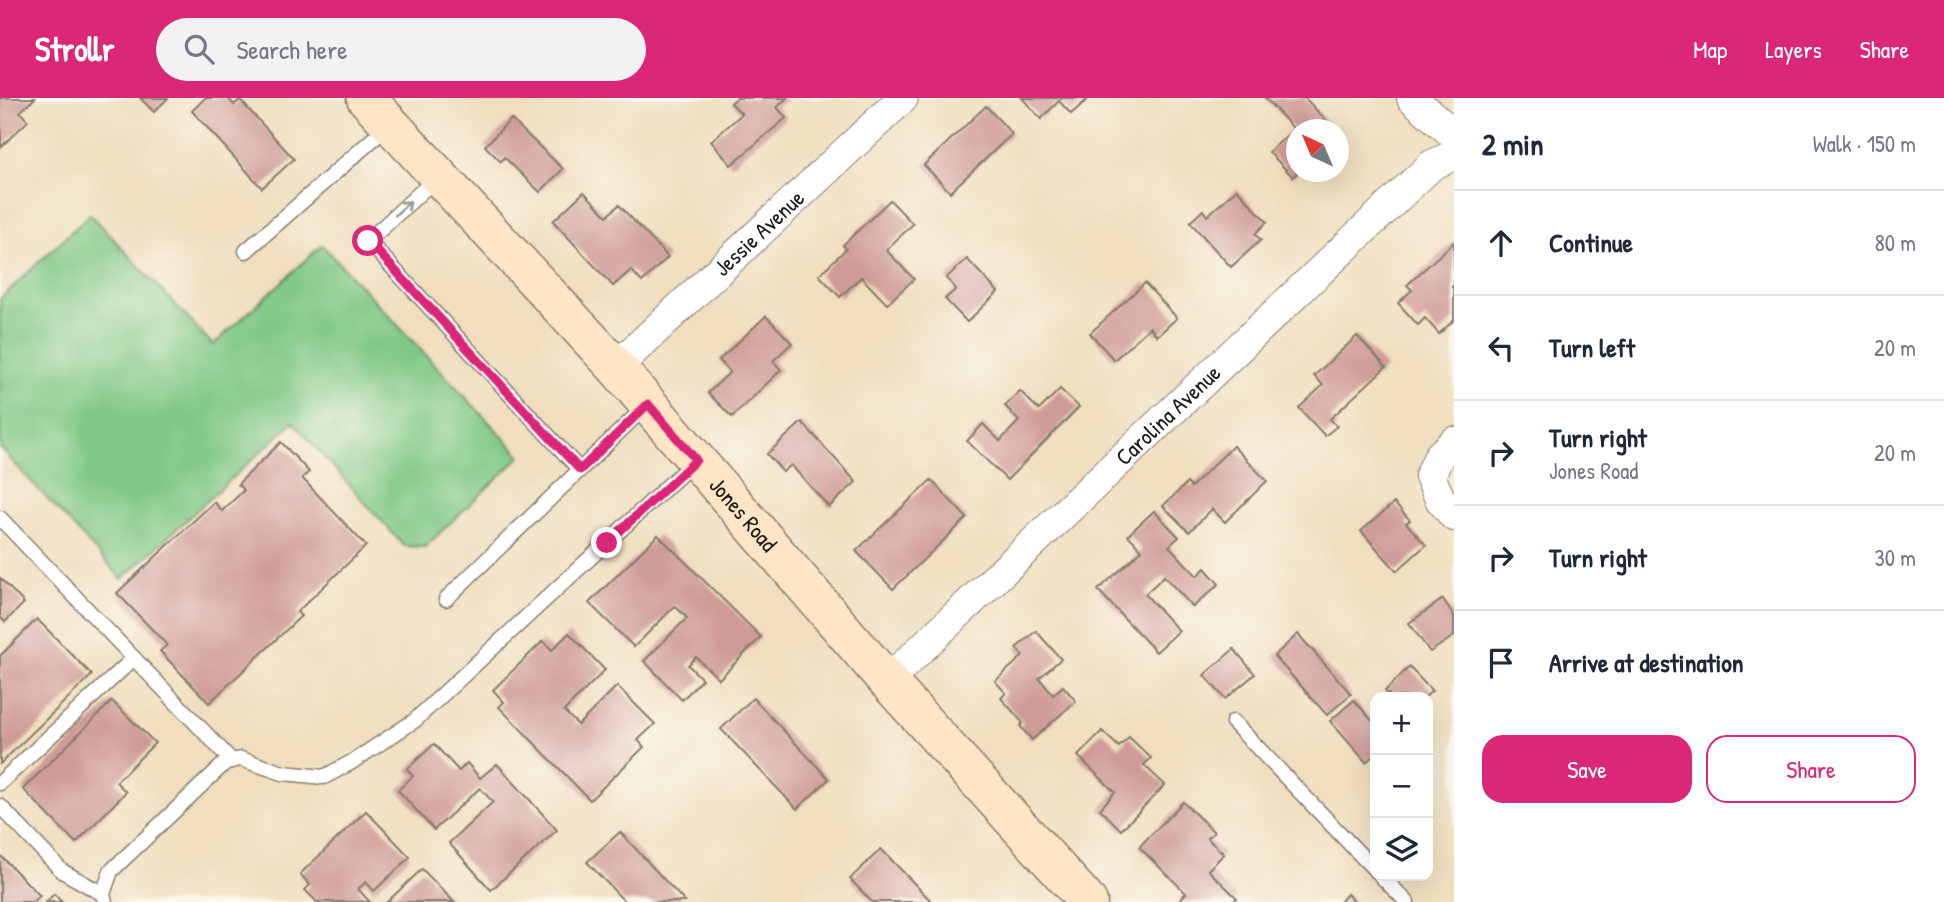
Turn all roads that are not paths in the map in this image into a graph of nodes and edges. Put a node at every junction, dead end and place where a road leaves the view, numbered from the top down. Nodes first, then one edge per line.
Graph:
1 (903, 98) edge
2 (1412, 98) edge
3 (378, 111) edge
4 (1454, 135) edge
5 (1454, 155) edge
6 (438, 176) junction
7 (246, 251) dead end
8 (616, 368) junction
9 (648, 404) junction
10 (1454, 442) edge
11 (696, 460) junction
12 (580, 470) junction
13 (1454, 516) edge
14 (0, 518) edge
15 (446, 599) dead end
16 (134, 658) junction
17 (887, 681) junction
18 (1233, 722) dead end
19 (232, 761) junction
20 (0, 783) edge
21 (0, 806) edge
22 (1370, 865) edge
23 (1386, 881) edge
24 (104, 898) edge
25 (1084, 901) edge
26 (1407, 902) edge

1 - 8 street, Jessie Avenue
2 - 4 street
3 - 6 street, Jones Road
3 - 7 lane
5 - 17 street, Carolina Avenue
6 - 8 street, Jones Road
12 -> 6 lane
8 - 9 street, Jones Road
9 - 11 street, Jones Road
9 - 12 lane
10 - 13 street
11 - 17 street, Jones Road
11 - 19 lane
12 - 15 lane
14 - 16 lane
16 - 19 lane
16 - 20 lane
17 - 25 street, Jones Road
18 - 22 lane
19 - 24 lane
21 - 24 lane
23 - 26 lane

